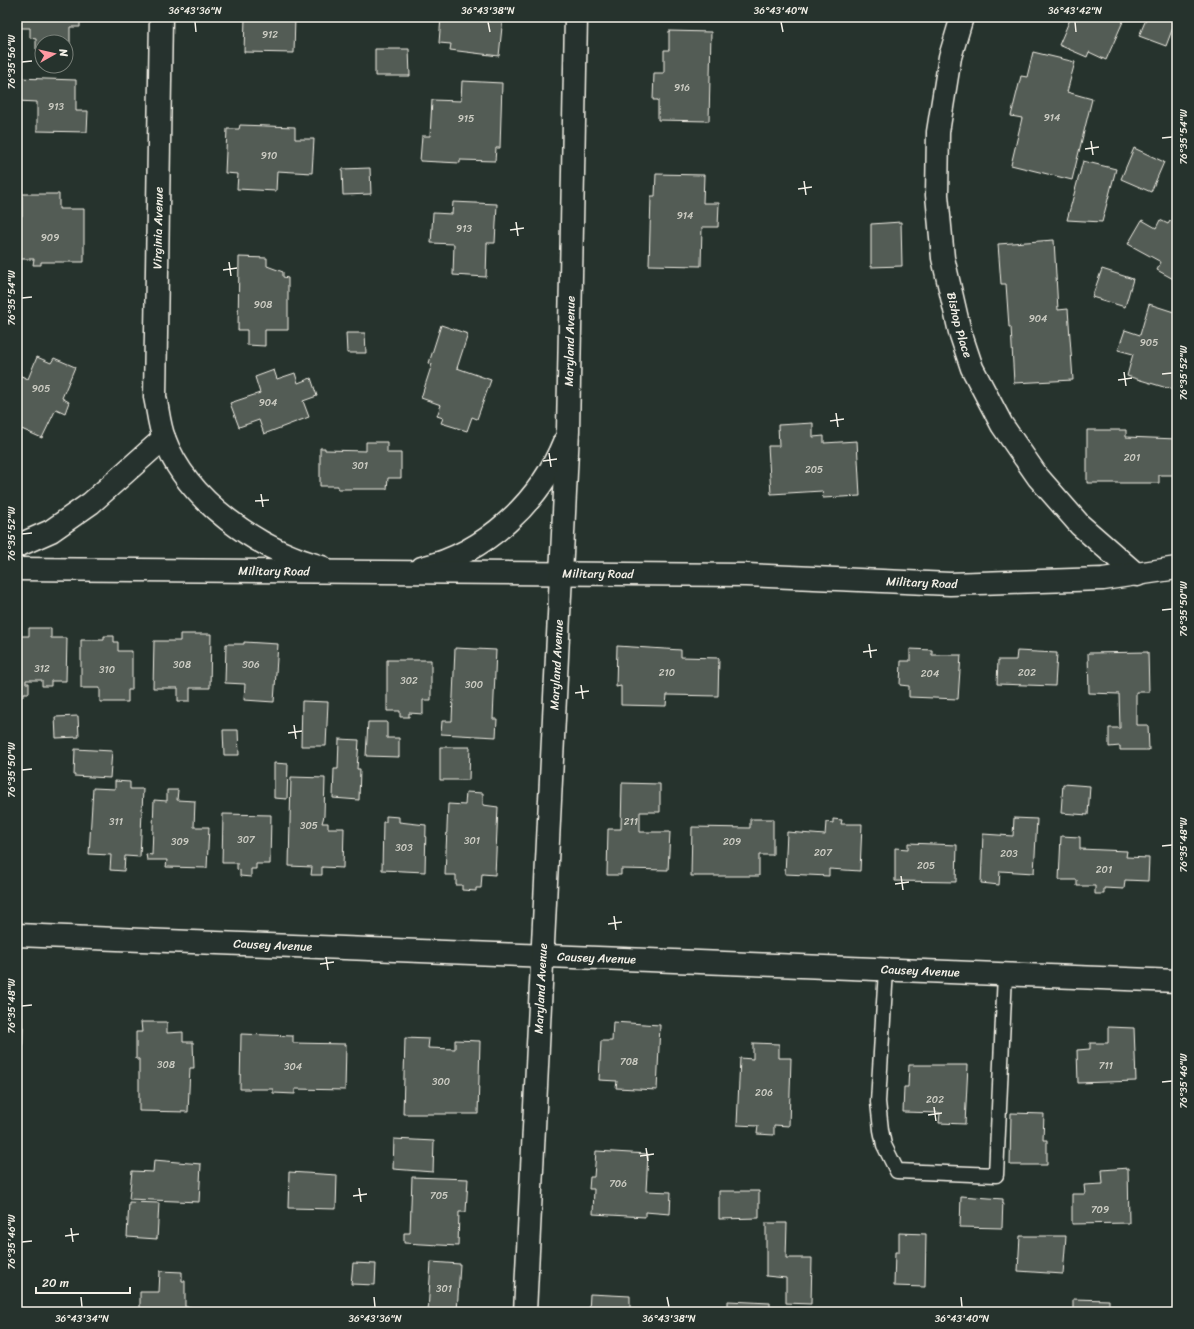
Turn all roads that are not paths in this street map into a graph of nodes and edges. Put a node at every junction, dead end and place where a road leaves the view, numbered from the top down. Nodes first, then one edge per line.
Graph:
1 (161, 17) edge
2 (576, 17) edge
3 (962, 17) edge
4 (568, 431) junction
5 (164, 438) junction
6 (17, 546) edge
7 (1177, 568) edge
8 (17, 569) edge
9 (343, 573) junction
10 (397, 573) junction
11 (562, 575) junction
12 (1137, 575) junction
13 (17, 935) edge
14 (542, 956) junction
15 (886, 970) junction
16 (1005, 974) junction
17 (1177, 981) edge
18 (526, 1312) edge

1 - 5 street, Virginia Avenue
2 - 4 street, Maryland Avenue
3 - 12 street, Bishop Place
4 - 10 street
4 - 11 street, Maryland Avenue
5 - 6 street
5 - 9 street, Virginia Avenue
7 - 12 street, Military Road
8 - 9 street, Military Road
9 - 10 street, Military Road
10 - 11 street, Military Road
11 - 12 street, Military Road
11 - 14 street, Maryland Avenue
13 - 14 street, Causey Avenue
14 - 15 street, Causey Avenue
14 - 18 street, Maryland Avenue
15 - 16 street, Causey Avenue
15 - 16 lane
16 - 17 street, Causey Avenue

